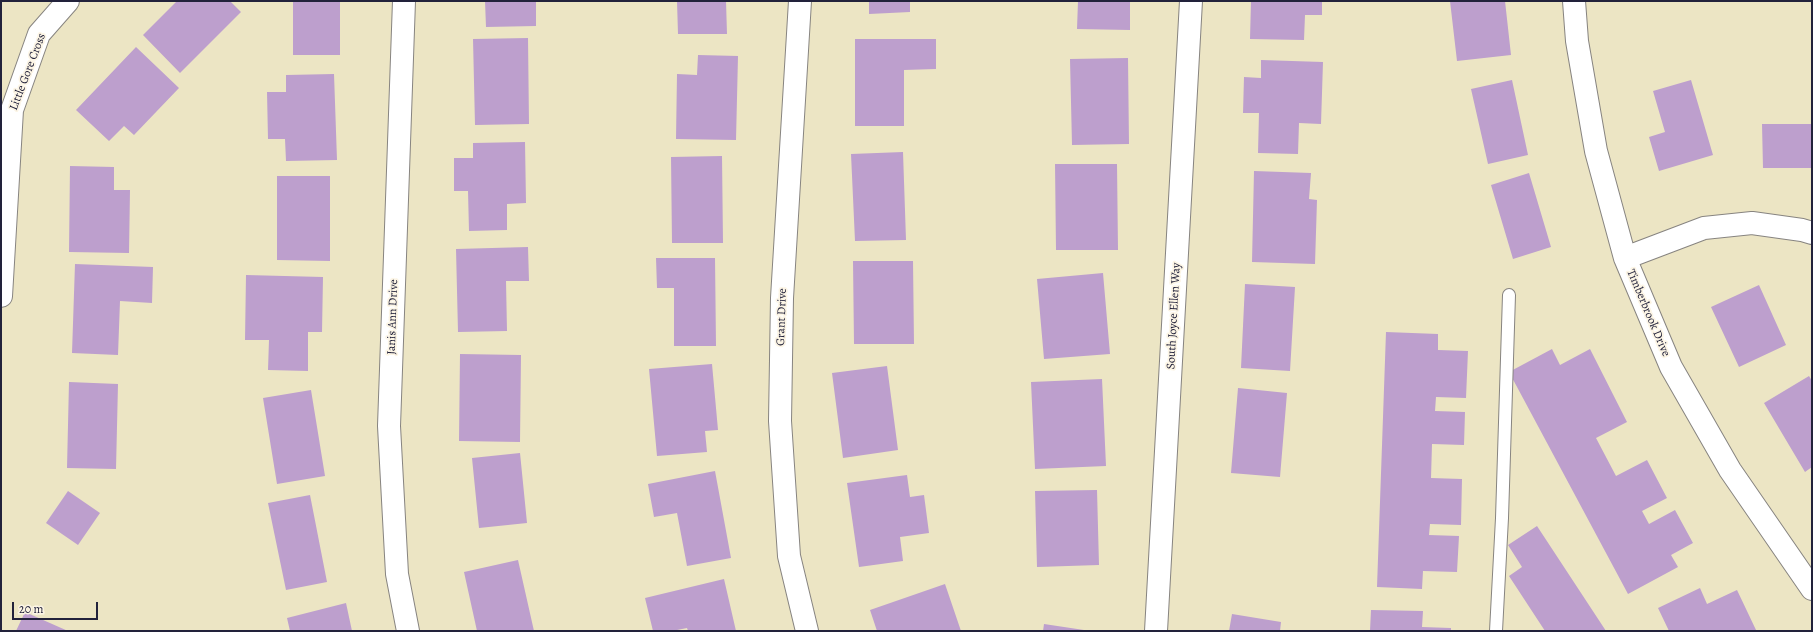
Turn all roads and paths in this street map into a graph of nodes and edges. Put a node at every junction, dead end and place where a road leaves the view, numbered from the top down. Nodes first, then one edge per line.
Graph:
1 (68, 1) edge
2 (404, 1) edge
3 (800, 1) edge
4 (1191, 1) edge
5 (1574, 1) edge
6 (1812, 233) edge
7 (1625, 258) junction
8 (1509, 295) dead end
9 (1, 296) edge
10 (1812, 590) edge
11 (408, 631) edge
12 (807, 631) edge
13 (1156, 631) edge
14 (1496, 631) edge

1 - 9 street, Little Gore Cross
2 - 11 street, Janis Ann Drive
3 - 12 street, Grant Drive
4 - 13 street, South Joyce Ellen Way
5 - 7 street, Timberbrook Drive
6 - 7 street
7 - 10 street, Timberbrook Drive
8 - 14 lane

